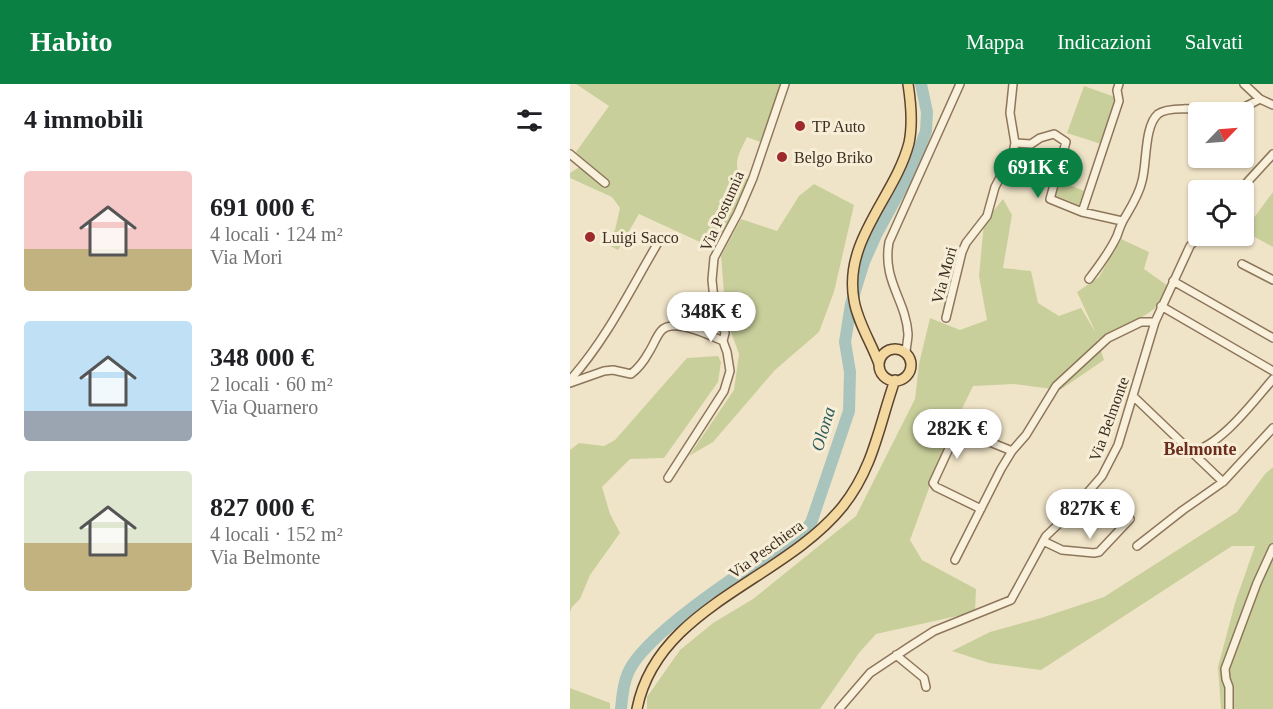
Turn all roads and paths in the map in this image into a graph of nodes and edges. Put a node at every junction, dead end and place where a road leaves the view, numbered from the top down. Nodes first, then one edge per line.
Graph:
1 (785, 84) edge
2 (908, 84) edge
3 (960, 84) edge
4 (1014, 84) edge
5 (1119, 84) edge
6 (1244, 84) edge
7 (1260, 99) junction
8 (1254, 102) edge
9 (1273, 105) edge
10 (1188, 110) edge
11 (1015, 143) junction
12 (570, 154) edge
13 (1273, 154) edge
14 (1249, 180) edge
15 (605, 183) dead end
16 (1083, 212) junction
17 (1122, 221) junction
18 (659, 241) dead end
19 (1190, 246) edge
20 (1242, 264) dead end
21 (1089, 279) dead end
22 (1173, 280) junction
23 (1273, 280) edge
24 (1161, 306) junction
25 (946, 318) dead end
26 (1155, 322) junction
27 (1273, 338) edge
28 (869, 339) junction
29 (723, 341) junction
30 (890, 350) junction
31 (903, 351) junction
32 (879, 364) junction
33 (1273, 370) edge
34 (885, 376) junction
35 (1273, 379) edge
36 (896, 380) junction
37 (570, 381) edge
38 (890, 396) junction
39 (1133, 396) junction
40 (1273, 428) edge
41 (1012, 451) junction
42 (1191, 452) junction
43 (668, 478) dead end
44 (1223, 482) junction
45 (981, 509) junction
46 (1130, 519) dead end
47 (1043, 541) junction
48 (1137, 546) dead end
49 (1273, 548) edge
50 (955, 560) dead end
51 (896, 655) junction
52 (926, 687) dead end
53 (637, 709) edge
54 (839, 709) edge
55 (1229, 709) edge

1 - 29 street, Via Postumia
2 - 28 main road, Via Peschiera
3 - 31 street, Via Peschiera
4 - 11 street
5 - 16 street
6 - 7 street
7 - 8 street
7 - 9 street
10 - 17 street
11 - 16 street
11 - 25 street, Via Mori
12 - 15 street
13 - 14 street
16 - 17 street
17 - 21 street
18 - 37 street
19 - 22 street, Via Belmonte
20 - 23 street
22 - 24 street, Via Belmonte
22 - 27 street
24 - 26 street, Via Belmonte
24 - 33 street
26 - 39 street, Via Belmonte
26 - 41 street
28 - 30 main road
28 - 32 main road, Via Peschiera
29 - 37 street
29 - 43 street, Via Postumia
30 - 31 main road
30 - 32 main road
31 - 36 main road, Via Peschiera
32 - 34 main road, Via Peschiera
34 - 36 main road
34 - 38 main road, Via Peschiera
35 - 42 street
36 - 38 main road, Via Peschiera
38 - 53 main road, Via Peschiera
39 - 42 street
39 - 47 street, Via Belmonte
40 - 44 street
41 - 45 street
41 - 45 street
42 - 44 street
44 - 48 street
45 - 50 street
46 - 47 street
47 - 51 street, Via Belmonte
49 - 55 street
51 - 52 street
51 - 54 street, Via Belmonte

